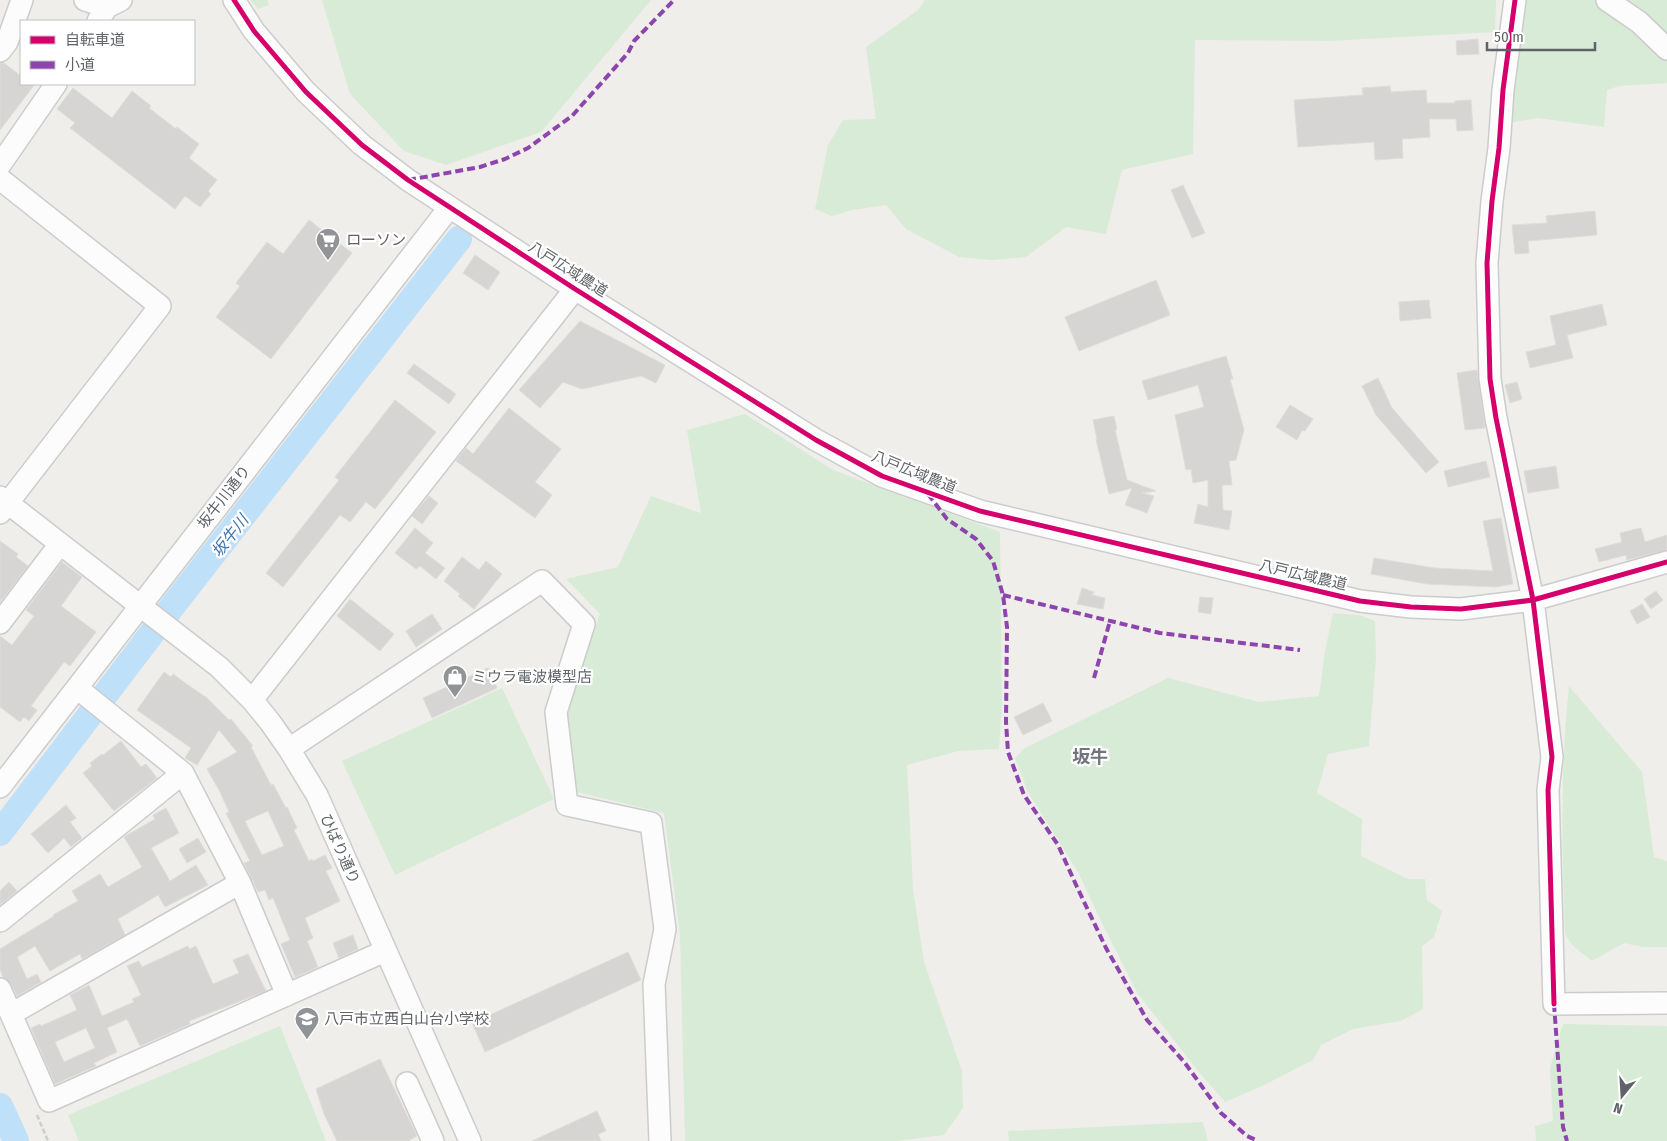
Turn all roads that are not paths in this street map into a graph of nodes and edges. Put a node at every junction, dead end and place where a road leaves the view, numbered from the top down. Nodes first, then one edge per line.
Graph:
1 (22, 0) edge
2 (85, 0) edge
3 (234, 0) edge
4 (1515, 0) edge
5 (1607, 0) edge
6 (108, 10) edge
7 (1667, 49) edge
8 (0, 51) edge
9 (55, 85) edge
10 (0, 165) edge
11 (0, 179) edge
12 (449, 208) junction
13 (575, 289) junction
14 (3, 504) edge
15 (60, 544) junction
16 (1667, 562) edge
17 (1533, 600) junction
18 (145, 609) junction
19 (0, 623) edge
20 (81, 692) junction
21 (252, 700) junction
22 (289, 749) junction
23 (183, 773) junction
24 (0, 787) edge
25 (240, 883) junction
26 (0, 921) edge
27 (385, 951) junction
28 (0, 989) edge
29 (287, 994) junction
30 (1667, 1003) edge
31 (11, 1014) junction
32 (408, 1083) dead end
33 (433, 1141) edge
34 (470, 1141) edge
35 (660, 1141) edge

1 - 8 street
2 - 6 street
3 - 12 street, 八戸広域農道
4 - 17 street
5 - 7 street
9 - 10 street
11 - 14 street
12 - 13 street, 八戸広域農道
12 - 18 street, 坂牛川通り
13 - 17 street, 八戸広域農道
13 - 21 street
14 - 15 street, ひばり通り
15 - 18 street, ひばり通り
15 - 19 street
16 - 17 street, 八戸広域農道
17 - 30 street
18 - 20 street, 坂牛川通り
18 - 21 street, ひばり通り
20 - 23 street
20 - 24 street, 坂牛川通り
21 - 22 street, ひばり通り
22 - 27 street, ひばり通り
22 - 35 street
23 - 25 street
23 - 26 street
25 - 29 street
25 - 31 street
27 - 29 street
27 - 34 street, ひばり通り
28 - 31 street
29 - 31 street
32 - 33 street

